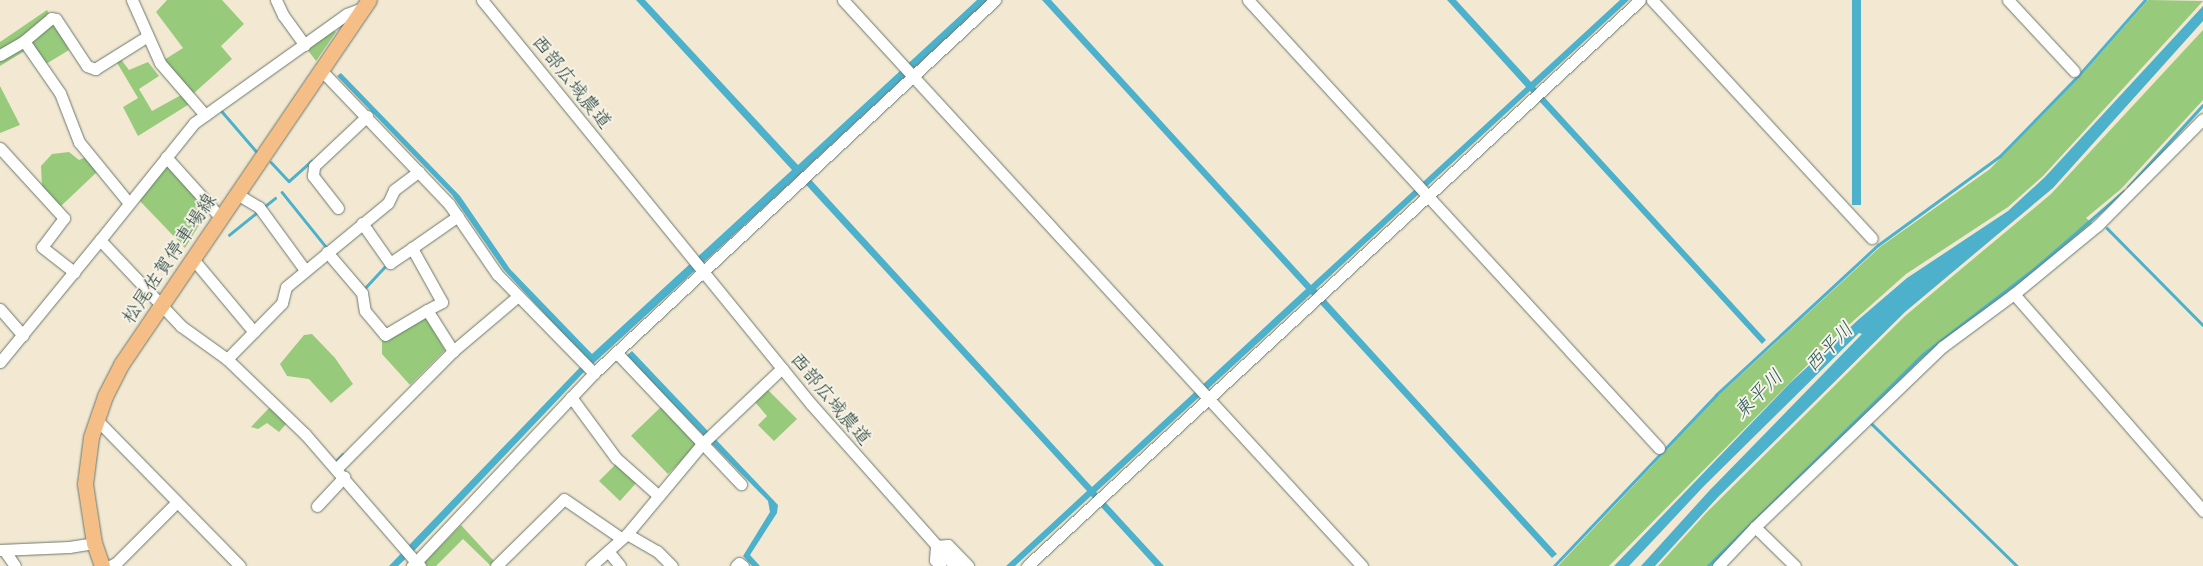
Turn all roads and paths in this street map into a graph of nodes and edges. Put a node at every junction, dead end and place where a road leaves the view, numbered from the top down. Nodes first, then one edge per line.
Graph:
1 (132, 0) edge
2 (276, 0) edge
3 (482, 0) edge
4 (843, 0) edge
5 (995, 0) edge
6 (1248, 0) edge
7 (1640, 0) edge
8 (1652, 0) edge
9 (2008, 0) edge
10 (366, 4) edge
11 (146, 37) junction
12 (24, 41) junction
13 (305, 45) junction
14 (0, 55) edge
15 (320, 69) junction
16 (2074, 71) dead end
17 (912, 76) junction
18 (205, 115) junction
19 (367, 116) junction
20 (2203, 120) edge
21 (0, 148) edge
22 (166, 157) junction
23 (419, 171) junction
24 (1423, 191) junction
25 (237, 194) junction
26 (129, 203) junction
27 (338, 208) dead end
28 (458, 216) junction
29 (221, 218) junction
30 (362, 223) junction
31 (1872, 238) dead end
32 (100, 240) junction
33 (412, 248) junction
34 (329, 252) junction
35 (193, 259) junction
36 (305, 270) junction
37 (703, 271) junction
38 (74, 272) junction
39 (2014, 294) junction
40 (518, 296) junction
41 (163, 303) junction
42 (0, 309) edge
43 (427, 310) junction
44 (254, 332) junction
45 (23, 335) junction
46 (453, 351) junction
47 (616, 352) junction
48 (228, 359) junction
49 (0, 362) edge
50 (782, 368) junction
51 (592, 372) junction
52 (1203, 393) junction
53 (571, 398) junction
54 (97, 420) junction
55 (707, 440) junction
56 (1659, 448) dead end
57 (340, 473) junction
58 (741, 484) dead end
59 (659, 496) junction
60 (177, 502) junction
61 (317, 506) dead end
62 (2203, 511) edge
63 (1755, 527) junction
64 (624, 536) junction
65 (94, 543) junction
66 (936, 546) junction
67 (2, 550) edge
68 (608, 551) junction
69 (415, 563) edge
70 (15, 566) edge
71 (102, 566) edge
72 (110, 566) edge
73 (240, 566) edge
74 (496, 566) edge
75 (591, 566) edge
76 (620, 566) edge
77 (672, 566) edge
78 (736, 566) edge
79 (742, 566) edge
80 (941, 566) edge
81 (954, 566) edge
82 (968, 566) edge
83 (1027, 566) edge
84 (1362, 566) edge
85 (1718, 566) edge
86 (1795, 566) edge

1 - 11 street
2 - 13 street
3 - 37 street, 西部広域農道
4 - 17 street
5 - 17 street
6 - 24 street
7 - 24 street
8 - 31 street
9 - 16 street
10 - 13 street
10 - 15 main road, 松尾佐賀停車場線
11 - 12 street
11 - 18 street
12 - 14 street
12 - 26 street
13 - 18 street
15 - 19 street
15 - 25 main road, 松尾佐賀停車場線
17 - 37 street
17 - 52 street
18 - 22 street
19 - 23 street
19 - 27 street
20 - 39 street
21 - 38 street
22 - 26 street
22 - 29 street
23 - 28 street
23 - 30 street
24 - 52 street
24 - 56 street
25 - 29 main road, 松尾佐賀停車場線
25 - 36 street
26 - 32 street
28 - 33 street
28 - 40 street
29 - 35 main road, 松尾佐賀停車場線
30 - 33 street
30 - 34 street
32 - 38 street
32 - 41 street
33 - 43 street
34 - 36 street
34 - 43 street
35 - 41 main road, 松尾佐賀停車場線
35 - 44 street
36 - 44 street
37 - 47 street
37 - 50 street, 西部広域農道
38 - 45 street
39 - 62 street
39 - 63 street
40 - 46 street
40 - 51 street
41 - 48 street
41 - 54 main road, 松尾佐賀停車場線
42 - 45 street
43 - 46 street
44 - 48 street
45 - 49 street
46 - 57 street
47 - 51 street
47 - 55 street
48 - 57 street
50 - 55 street
50 - 66 street, 西部広域農道
51 - 53 street
52 - 83 street
52 - 84 street
53 - 59 street
53 - 69 street
54 - 60 street
54 - 65 main road, 松尾佐賀停車場線
55 - 58 street
55 - 59 street
57 - 61 street
57 - 69 street
59 - 64 street
60 - 72 street
60 - 73 street
63 - 85 street
63 - 86 street
64 - 68 street
64 - 74 street
64 - 77 street
65 - 67 street
65 - 71 main road, 松尾佐賀停車場線
66 - 80 street
66 - 81 street, 西部広域農道
66 - 82 street
67 - 70 street
68 - 75 street
68 - 76 street
78 - 79 street

